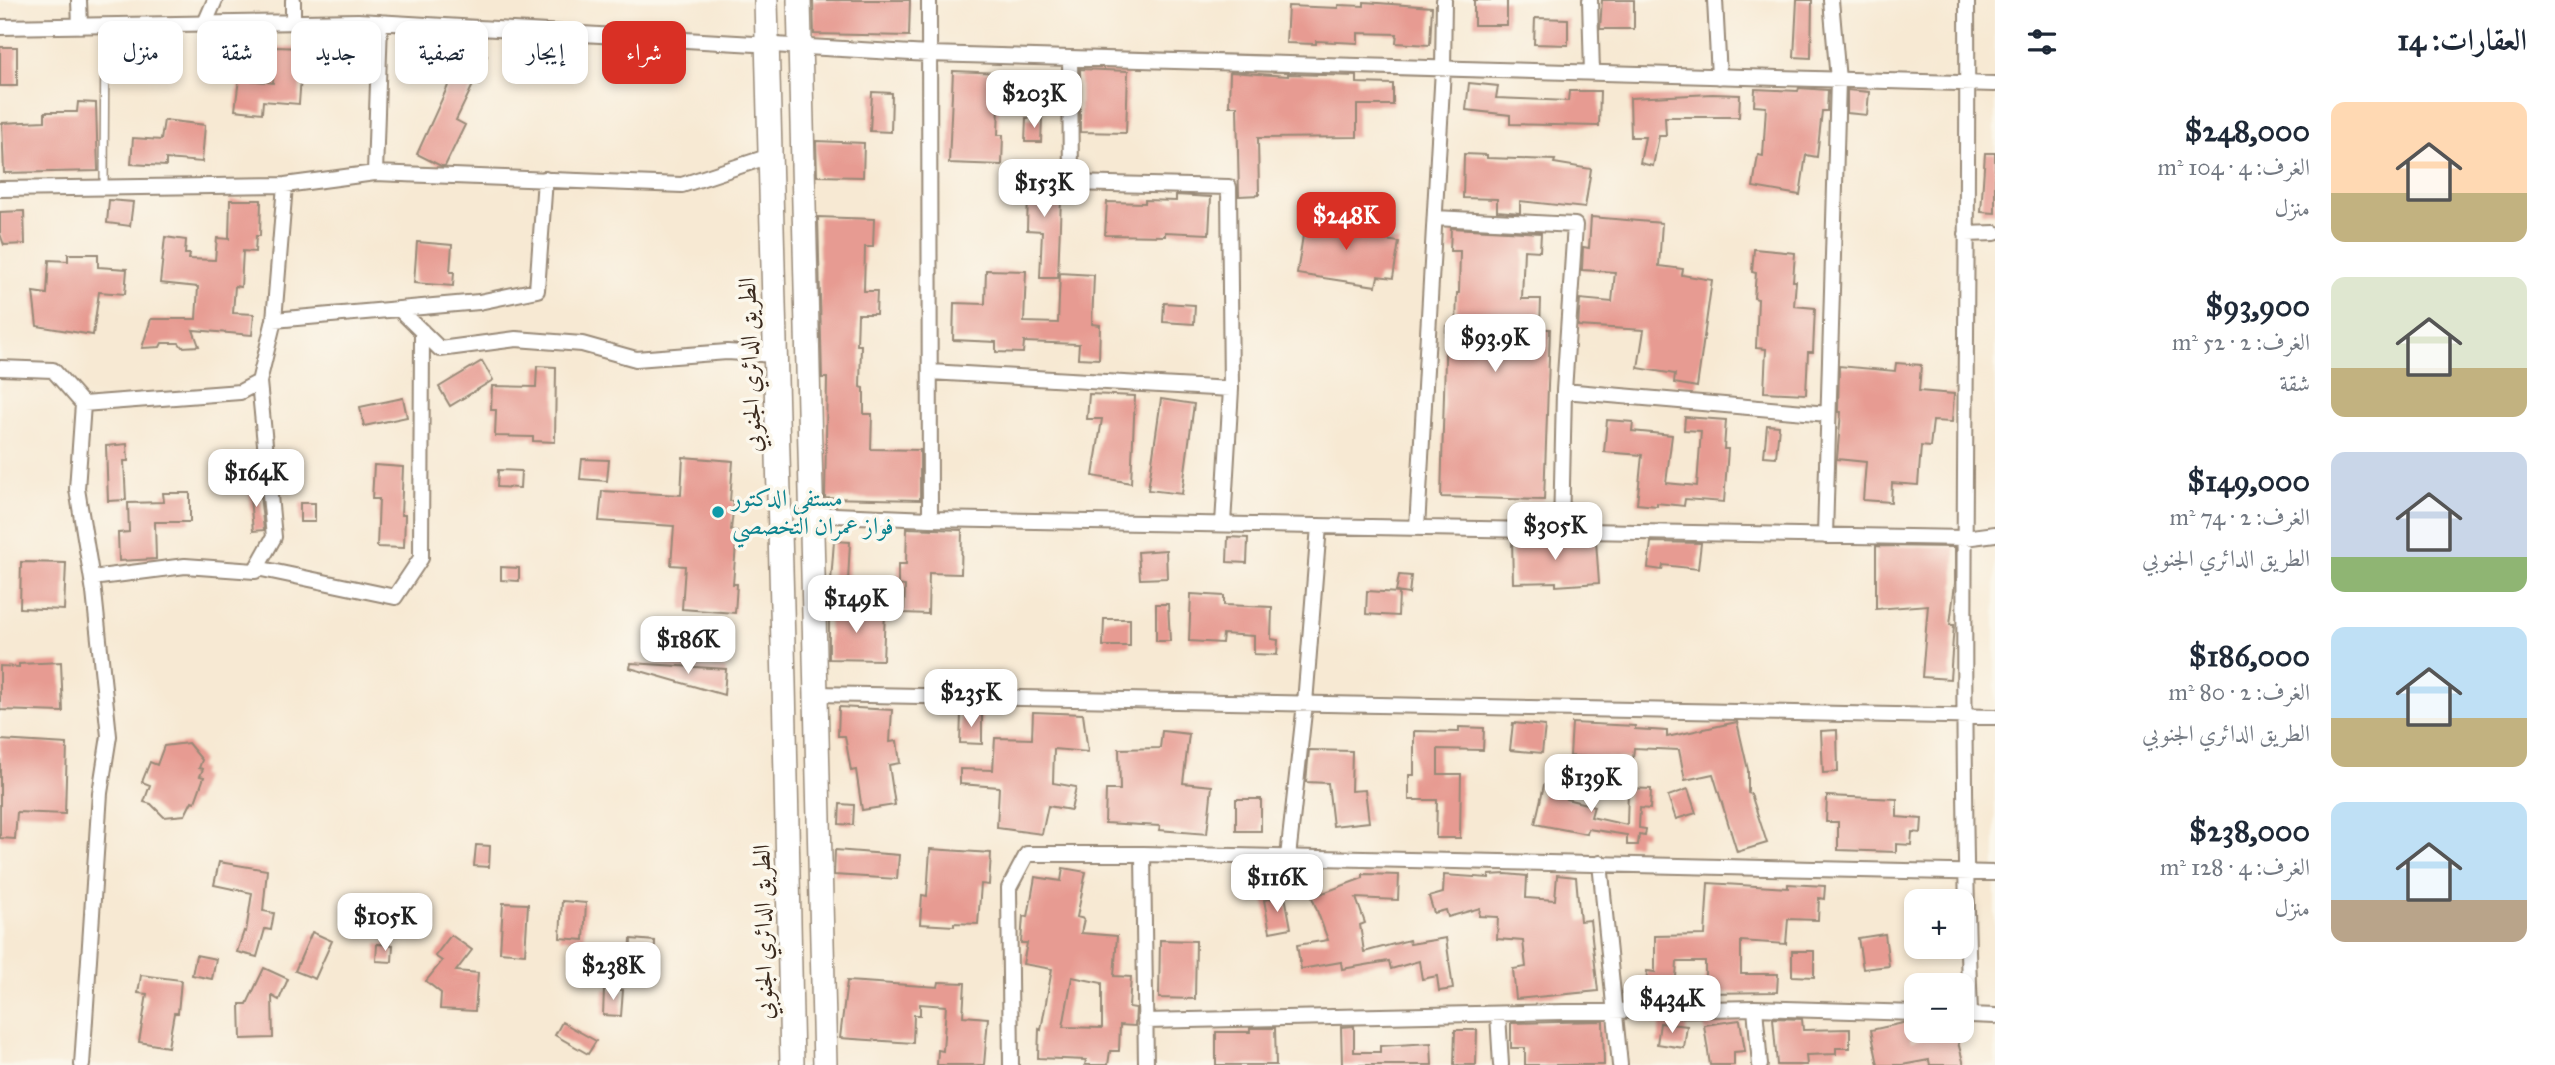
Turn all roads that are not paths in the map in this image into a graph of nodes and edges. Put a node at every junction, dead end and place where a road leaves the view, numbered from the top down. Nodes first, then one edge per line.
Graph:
1 (79, 0) edge
2 (215, 0) edge
3 (293, 0) edge
4 (766, 0) edge
5 (799, 0) edge
6 (929, 0) edge
7 (1444, 0) edge
8 (1590, 0) edge
9 (1715, 0) edge
10 (1831, 0) edge
11 (1967, 0) edge
12 (206, 21) edge
13 (293, 21) edge
14 (381, 22) edge
15 (98, 25) edge
16 (80, 26) junction
17 (0, 27) edge
18 (767, 44) junction
19 (800, 47) junction
20 (929, 54) junction
21 (1070, 58) junction
22 (1443, 69) junction
23 (1592, 73) junction
24 (1719, 76) junction
25 (1838, 80) junction
26 (1967, 83) junction
27 (105, 84) edge
28 (378, 84) edge
29 (1995, 84) edge
30 (770, 156) junction
31 (375, 173) junction
32 (545, 180) junction
33 (285, 185) junction
34 (104, 186) junction
35 (0, 189) edge
36 (1435, 218) junction
37 (1995, 233) edge
38 (1966, 234) junction
39 (399, 309) junction
40 (274, 320) junction
41 (422, 331) junction
42 (775, 355) junction
43 (0, 368) edge
44 (930, 372) junction
45 (259, 382) junction
46 (1231, 389) junction
47 (1564, 391) junction
48 (83, 404) junction
49 (1828, 414) junction
50 (811, 514) junction
51 (930, 519) junction
52 (1223, 524) junction
53 (1320, 526) junction
54 (1417, 528) junction
55 (1561, 531) junction
56 (1995, 534) edge
57 (1825, 536) junction
58 (1965, 538) junction
59 (257, 568) junction
60 (92, 578) junction
61 (816, 694) junction
62 (1304, 703) junction
63 (1964, 716) junction
64 (1995, 717) edge
65 (1143, 854) junction
66 (1288, 857) junction
67 (1600, 863) junction
68 (1965, 873) junction
69 (1995, 873) edge
70 (1966, 973) edge
71 (1755, 1008) junction
72 (1615, 1011) junction
73 (1904, 1013) edge
74 (1498, 1014) junction
75 (1974, 1015) edge
76 (1995, 1016) edge
77 (1145, 1021) junction
78 (82, 1065) edge
79 (792, 1065) edge
80 (825, 1065) edge
81 (1011, 1065) edge
82 (1146, 1065) edge
83 (1501, 1065) edge
84 (1620, 1065) edge
85 (1760, 1065) edge

1 - 16 street
2 - 12 street
3 - 13 street
4 - 18 main road, الطريق الدائري الجنوبي
5 - 19 main road
6 - 20 street
7 - 22 street
8 - 23 street
9 - 24 street
10 - 25 street
11 - 26 street
14 - 18 street
15 - 16 street
16 - 17 street
18 - 19 street
18 - 30 main road, الطريق الدائري الجنوبي
19 - 20 street
19 - 50 main road
20 - 21 street
20 - 44 street
21 - 22 street
21 - 46 street
22 - 23 street
22 - 36 street
23 - 24 street
24 - 25 street
25 - 26 street
25 - 49 street
26 - 29 street
26 - 38 street
27 - 34 lane
28 - 31 street
30 - 32 street
30 - 42 main road, الطريق الدائري الجنوبي
31 - 32 street
31 - 33 street
32 - 39 street
33 - 34 street
33 - 40 street
34 - 35 street
36 - 47 street
36 - 54 street
37 - 38 street
38 - 58 street
39 - 40 street
39 - 41 street
40 - 45 street
41 - 42 street
41 - 59 street
42 - 79 main road, الطريق الدائري الجنوبي
43 - 48 street
44 - 46 street
44 - 51 street
45 - 48 street
45 - 59 street
46 - 52 street
47 - 49 street
47 - 55 street
48 - 60 street
49 - 57 street
50 - 51 street
50 - 61 main road
51 - 52 street
52 - 53 street
53 - 54 street
53 - 62 street
54 - 55 street
55 - 57 street
56 - 58 street
57 - 58 street
58 - 63 street
59 - 60 street
60 - 78 street
61 - 62 street
61 - 80 main road
62 - 63 street
62 - 66 street
63 - 64 street
63 - 68 street
65 - 66 street
65 - 77 street
65 - 81 street
66 - 67 street
67 - 68 street
67 - 72 street
68 - 69 street
68 - 70 street
71 - 72 street
71 - 73 street
71 - 85 street
72 - 74 street
72 - 84 street
74 - 77 street
74 - 83 street
75 - 76 street
77 - 82 street

